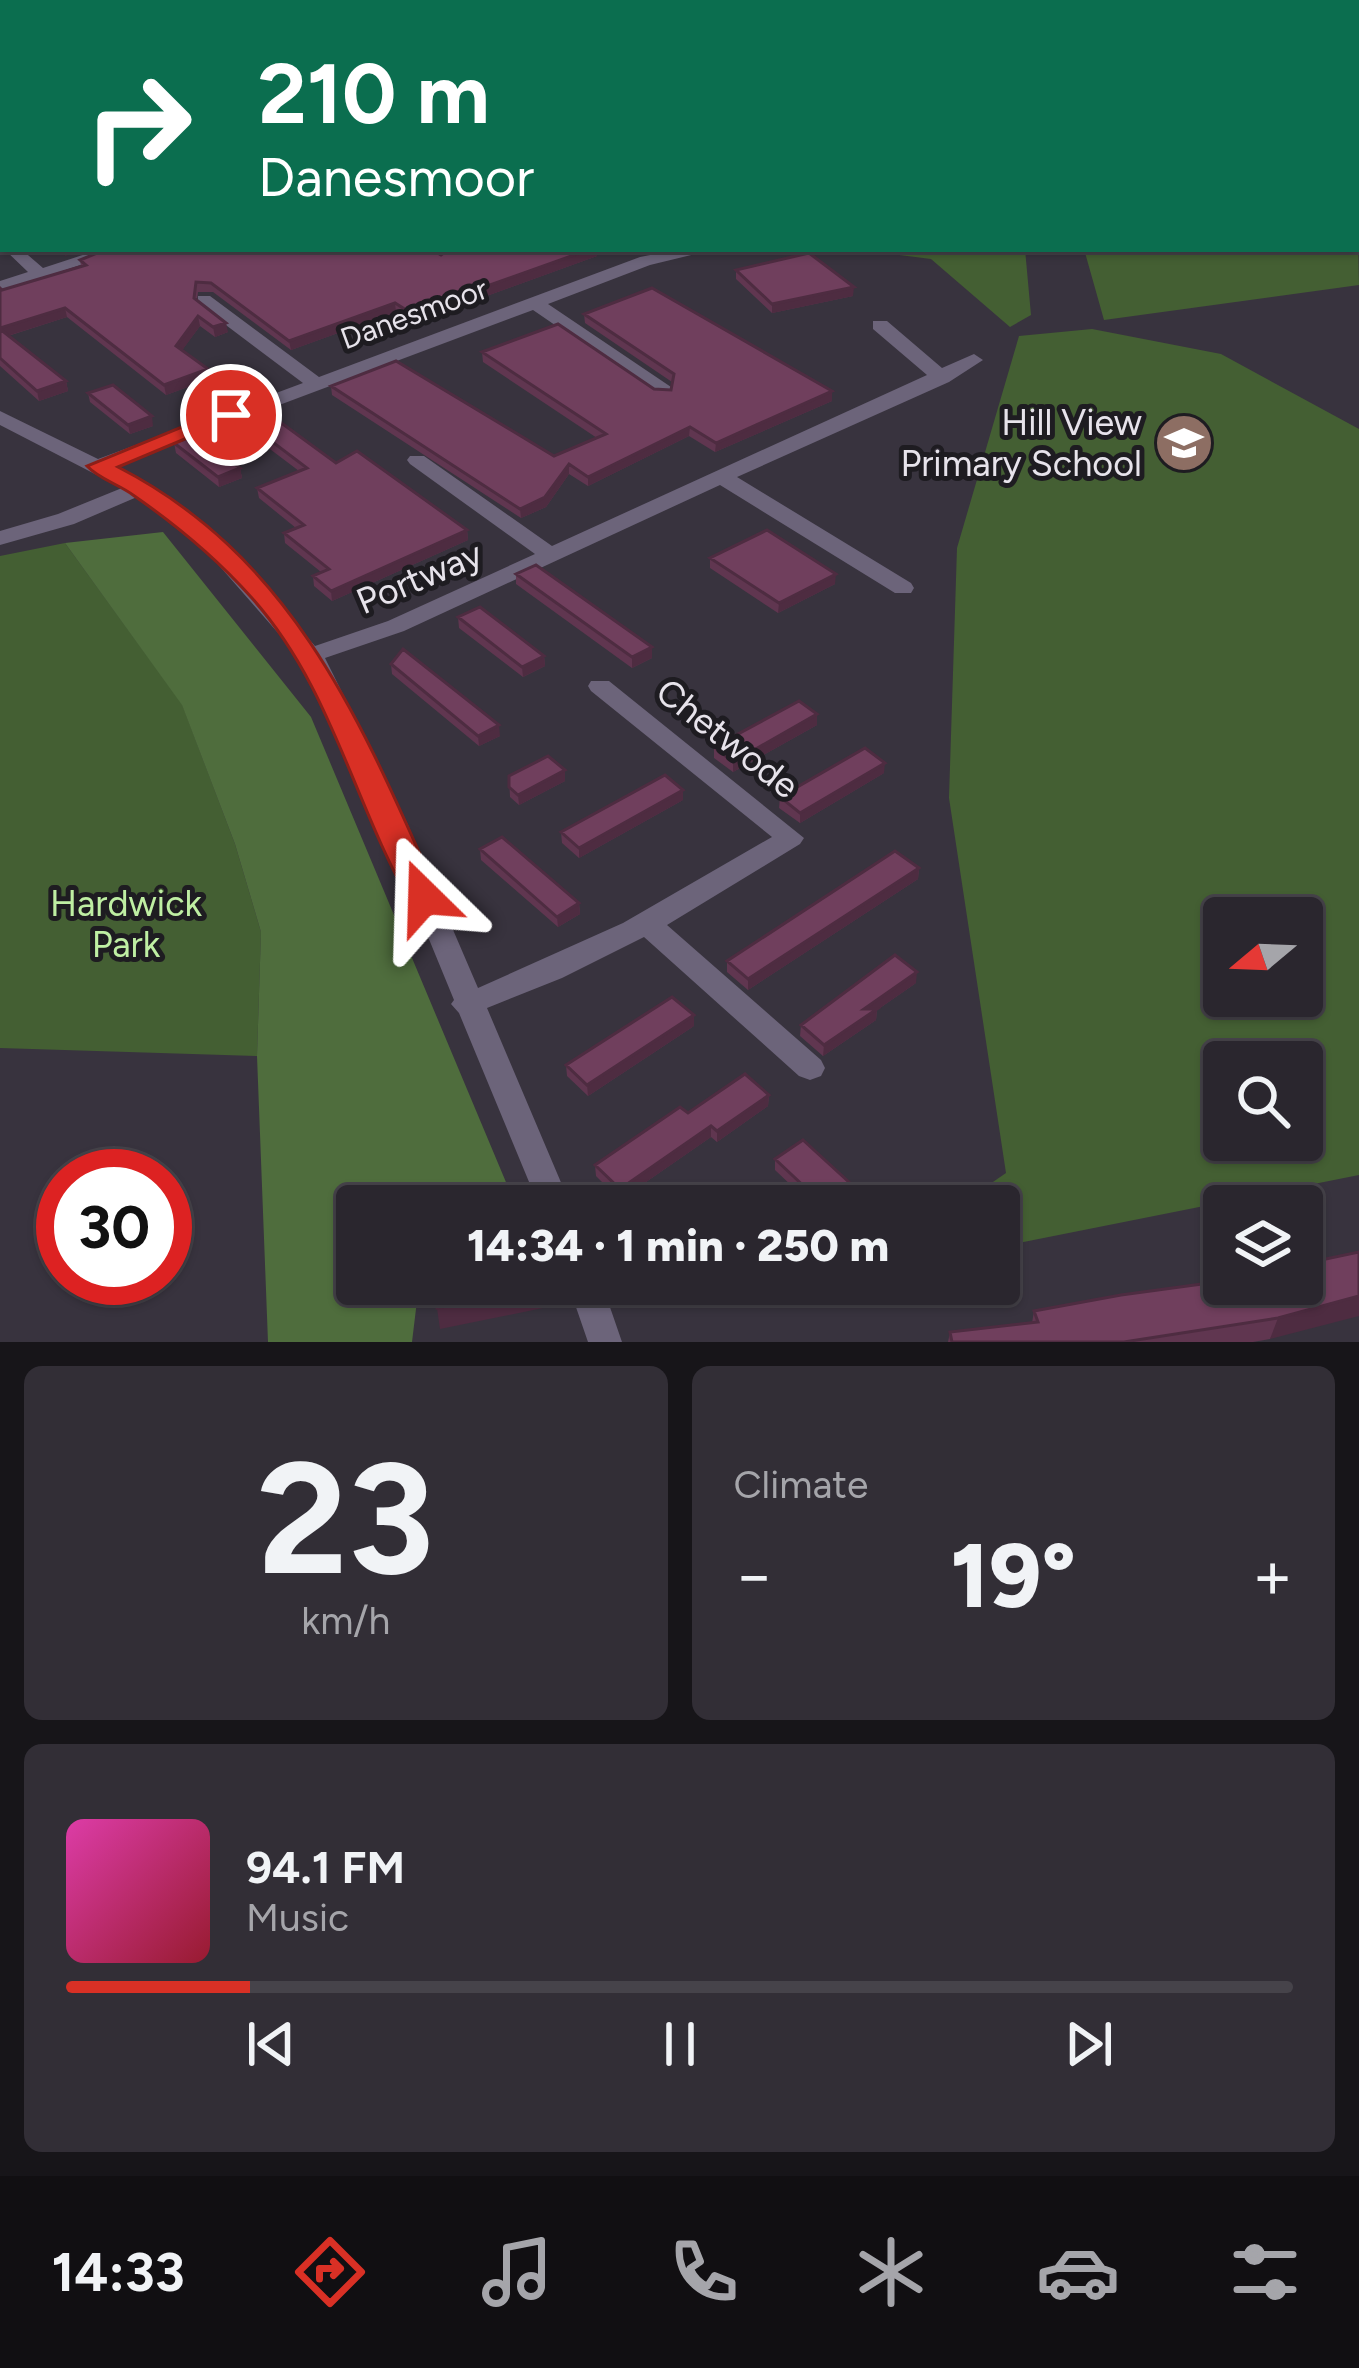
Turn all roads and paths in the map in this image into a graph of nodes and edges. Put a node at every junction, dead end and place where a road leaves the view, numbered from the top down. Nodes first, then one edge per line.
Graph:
1 (14, 252) edge
2 (109, 252) edge
3 (692, 252) edge
4 (40, 274) junction
5 (0, 286) edge
6 (204, 300) edge
7 (535, 302) junction
8 (880, 325) dead end
9 (974, 360) dead end
10 (941, 378) junction
11 (314, 382) junction
12 (664, 391) edge
13 (0, 417) edge
14 (417, 460) dead end
15 (98, 466) junction
16 (724, 478) junction
17 (139, 488) junction
18 (0, 538) edge
19 (552, 556) junction
20 (902, 588) dead end
21 (310, 656) junction
22 (600, 686) dead end
23 (650, 926) junction
24 (466, 1004) junction
25 (810, 1067) dead end
26 (546, 1185) edge
27 (592, 1305) edge
28 (605, 1342) edge

1 - 4 street
2 - 4 street
3 - 7 street, Danesmoor
4 - 5 street
6 - 11 street, Danesmoor
7 - 11 street, Danesmoor
7 - 12 street, Danesmoor
8 - 10 street
9 - 10 street, Portway
10 - 16 street, Portway
11 - 15 street, Danesmoor
13 - 15 street
14 - 19 street, Portway
15 - 17 street
16 - 19 street, Portway
16 - 20 street
17 - 18 street
17 - 21 street
19 - 21 street, Portway
21 - 24 street
22 - 23 street, Chetwode
23 - 24 street, Chetwode
23 - 25 street
24 - 26 street
27 - 28 street

